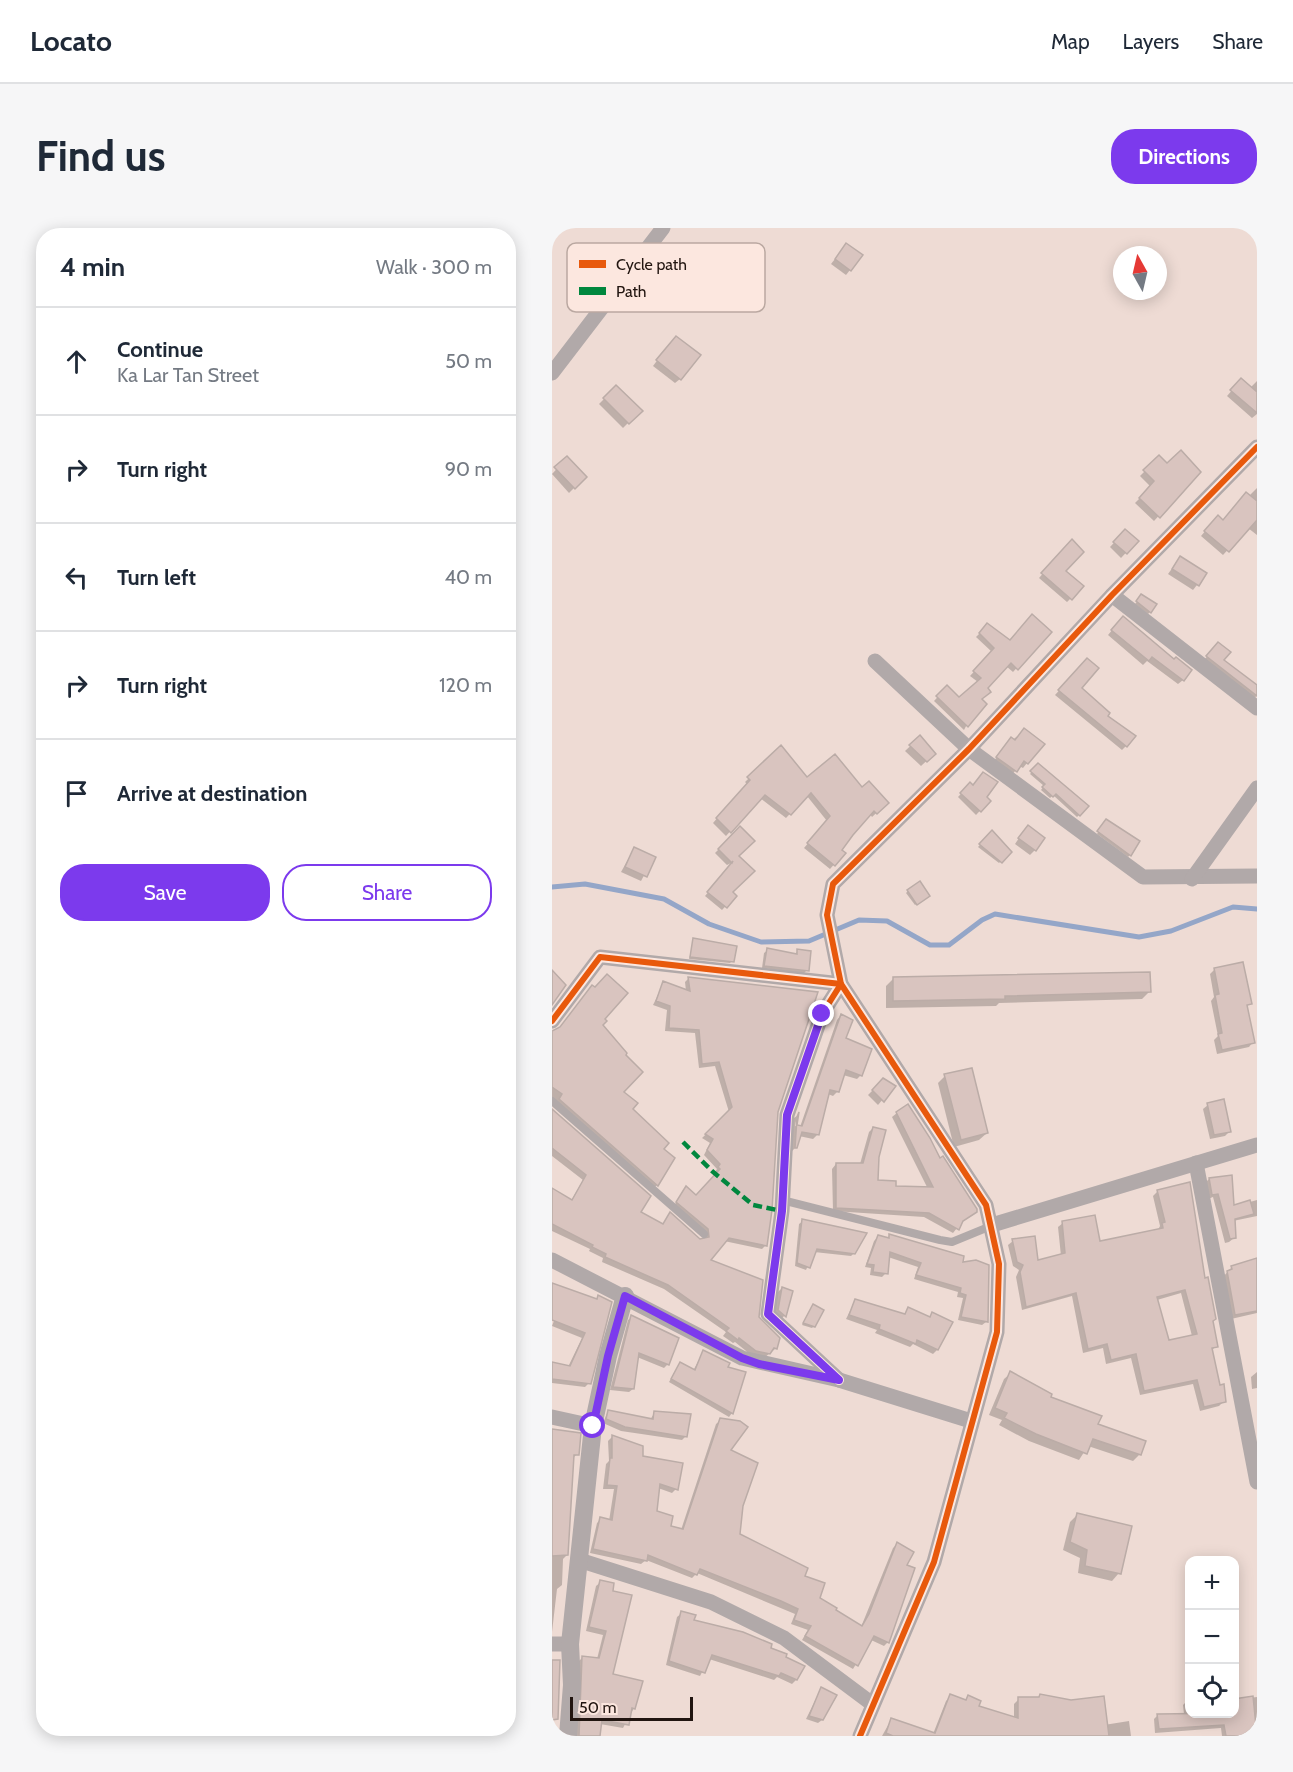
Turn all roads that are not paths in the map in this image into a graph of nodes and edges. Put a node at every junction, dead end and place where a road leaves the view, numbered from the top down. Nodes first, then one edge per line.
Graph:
1 (663, 228) edge
2 (652, 243) edge
3 (599, 312) edge
4 (552, 373) edge
5 (1257, 447) edge
6 (1112, 595) junction
7 (875, 661) dead end
8 (1257, 708) edge
9 (969, 750) junction
10 (1257, 788) edge
11 (1257, 876) edge
12 (1192, 879) junction
13 (841, 984) junction
14 (552, 1022) edge
15 (552, 1101) edge
16 (1257, 1145) edge
17 (1196, 1163) junction
18 (782, 1200) junction
19 (992, 1225) junction
20 (704, 1234) dead end
21 (552, 1260) edge
22 (625, 1296) junction
23 (839, 1380) junction
24 (552, 1417) edge
25 (971, 1421) junction
26 (593, 1426) junction
27 (1257, 1482) edge
28 (579, 1560) junction
29 (561, 1644) edge
30 (871, 1703) junction
31 (568, 1736) edge
32 (860, 1736) edge

1 - 2 street
3 - 4 street
5 - 6 street
6 - 8 street
6 - 9 street
7 - 9 street
9 - 12 street
9 - 13 street
10 - 12 street
11 - 12 street
13 - 14 street
13 - 18 street
13 - 19 street
15 - 20 lane
16 - 17 street
17 - 19 street
17 - 27 street
18 - 19 lane
18 - 23 street
19 - 25 street
21 - 22 street
22 - 23 street
22 - 26 street
23 - 25 street
24 - 26 street
25 - 30 street
26 - 28 street
28 - 29 street
28 - 30 street
29 - 31 street
30 - 32 street

